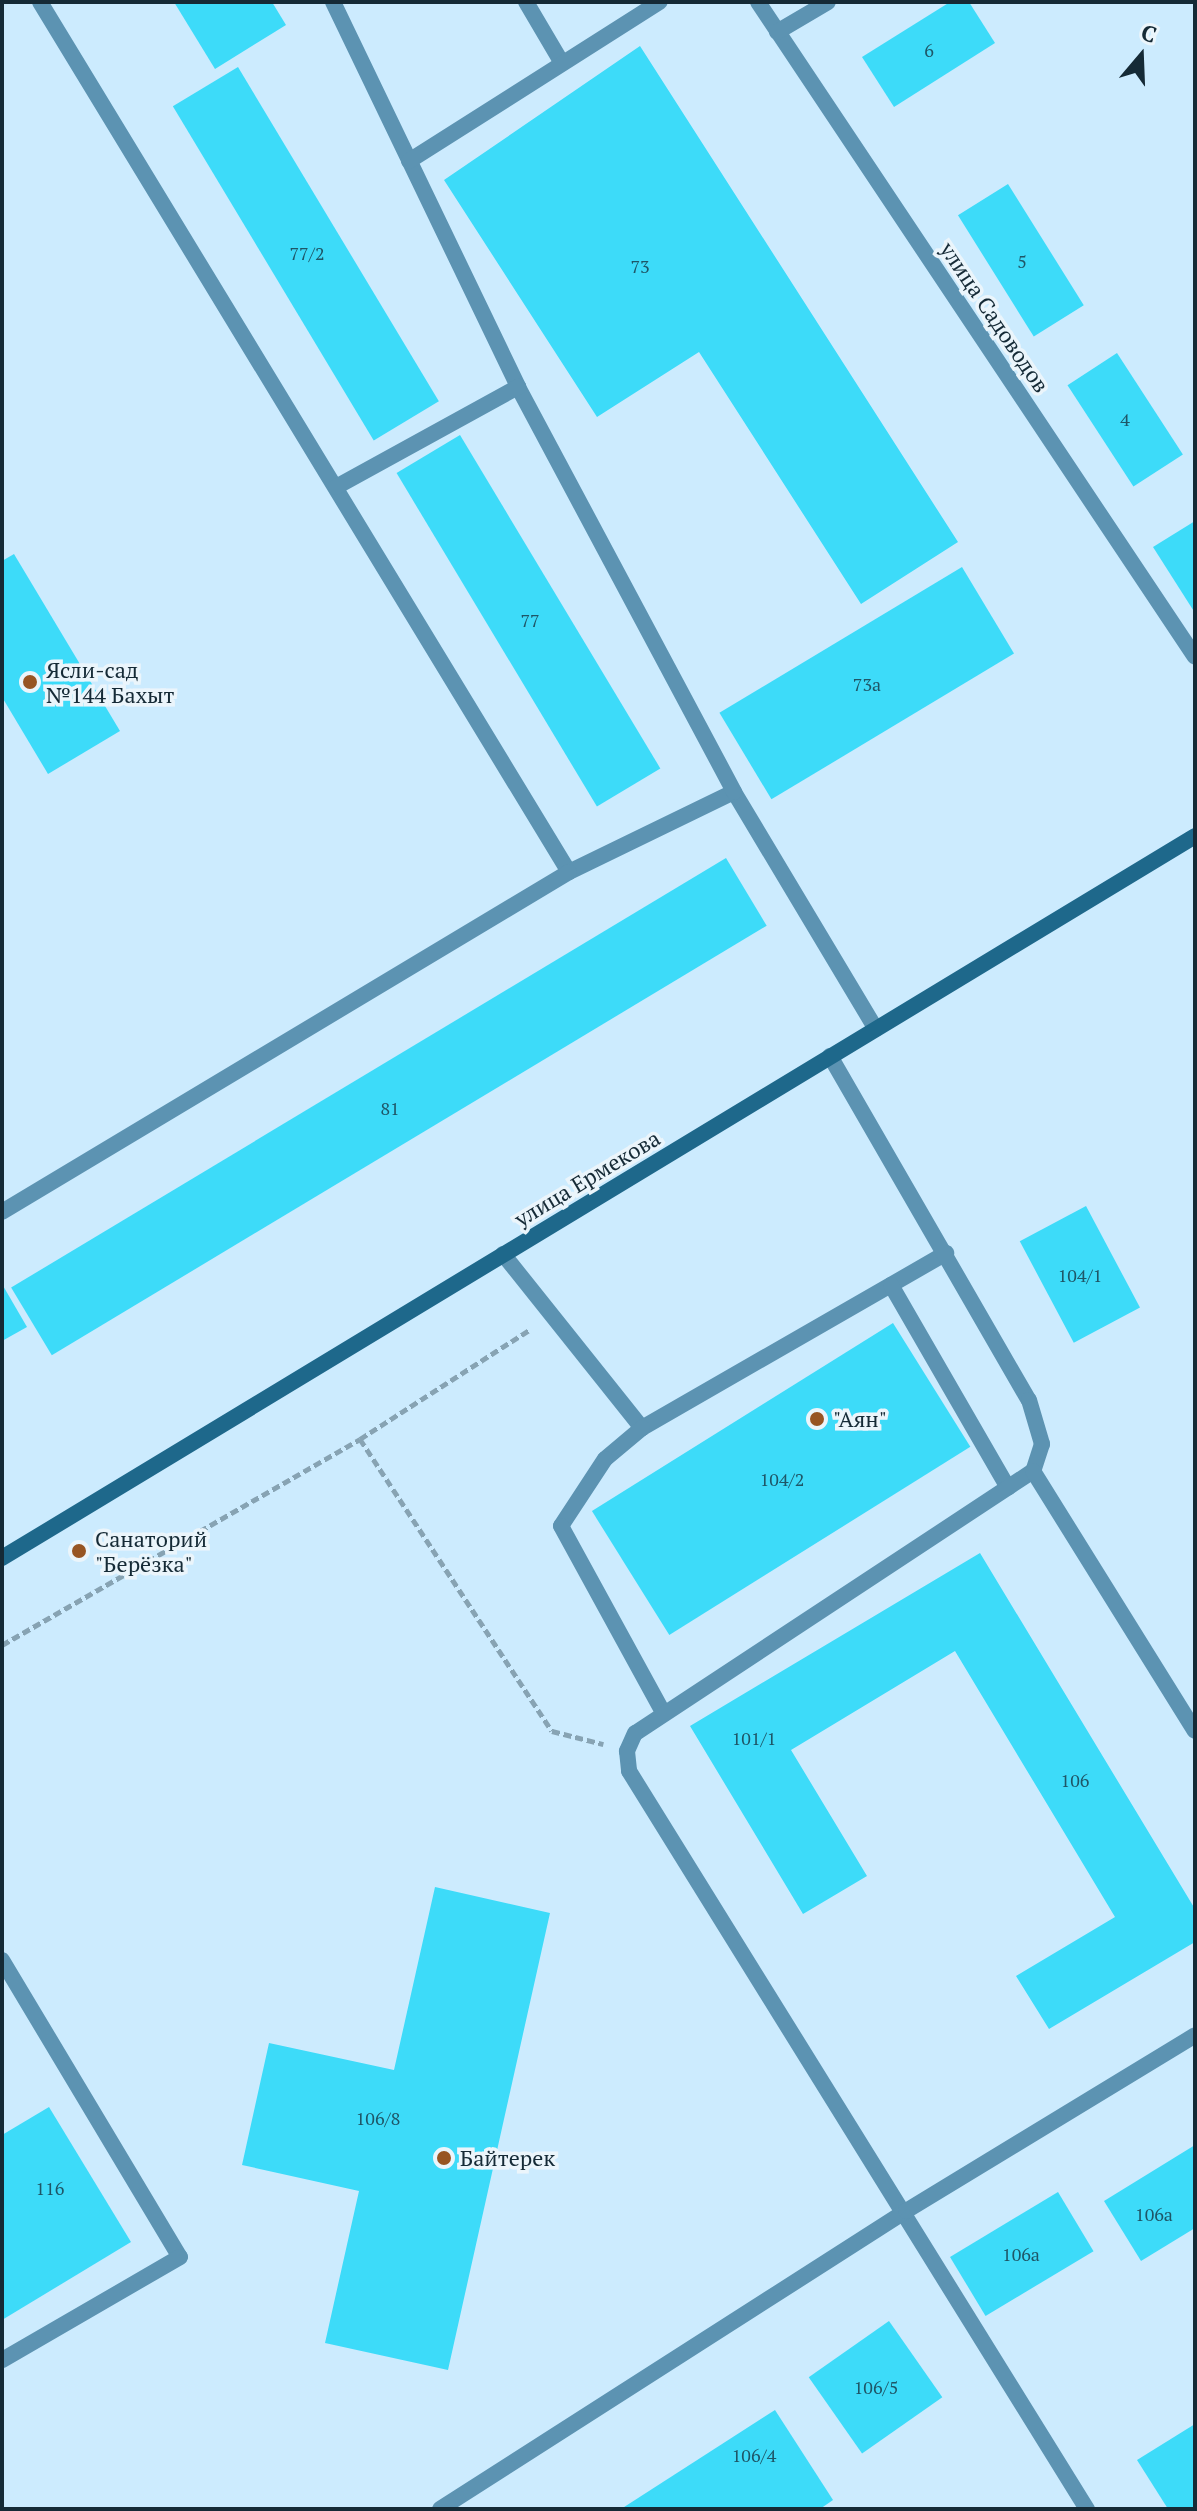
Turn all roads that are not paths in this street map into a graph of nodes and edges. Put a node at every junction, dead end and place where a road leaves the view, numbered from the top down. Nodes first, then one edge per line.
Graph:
1 (40, 2) edge
2 (333, 2) edge
3 (526, 2) edge
4 (660, 2) edge
5 (758, 2) edge
6 (828, 2) edge
7 (777, 32) junction
8 (562, 63) junction
9 (409, 161) junction
10 (518, 387) junction
11 (336, 487) junction
12 (1195, 657) edge
13 (734, 792) junction
14 (1195, 836) edge
15 (569, 872) junction
16 (876, 1029) junction
17 (830, 1056) junction
18 (2, 1212) edge
19 (946, 1253) junction
20 (503, 1254) junction
21 (891, 1285) junction
22 (642, 1428) junction
23 (1033, 1471) junction
24 (1008, 1488) junction
25 (2, 1558) edge
26 (664, 1714) junction
27 (1195, 1731) edge
28 (2, 1960) edge
29 (1195, 2035) edge
30 (906, 2211) junction
31 (2, 2360) edge
32 (440, 2509) edge
33 (1087, 2509) edge

1 - 11 street
2 - 9 street
3 - 8 street
4 - 8 street
5 - 7 street, улица Садоводов
6 - 7 street
7 - 12 street, улица Садоводов
8 - 9 street
9 - 10 street
10 - 11 street
10 - 13 street
11 - 15 street
13 - 15 street
13 - 16 street
14 - 16 main road, улица Ермекова
15 - 18 street
16 - 17 main road, улица Ермекова
17 - 19 street
17 - 20 main road, улица Ермекова
19 - 21 street
19 - 23 street
20 - 22 street
20 - 25 main road, улица Ермекова
21 - 22 street
21 - 24 street
22 - 26 street
23 - 24 street
23 - 27 street
24 - 26 street
26 - 30 street
28 - 31 street
29 - 30 street
30 - 32 street
30 - 33 street

